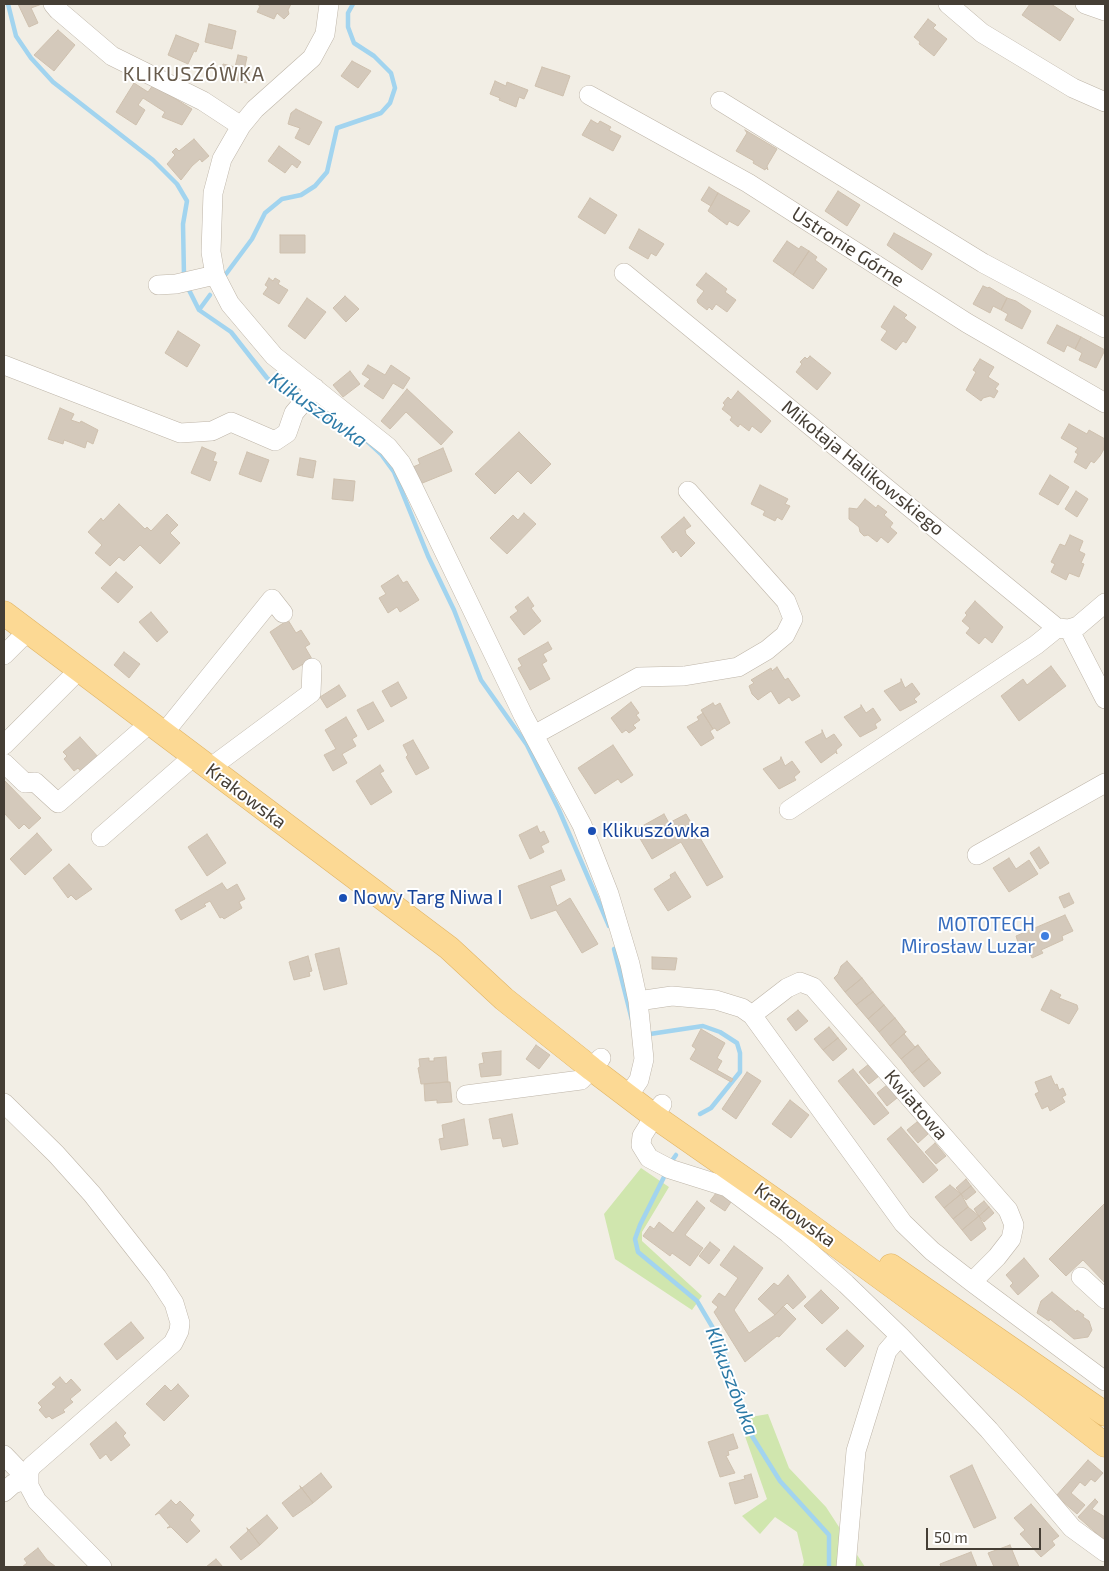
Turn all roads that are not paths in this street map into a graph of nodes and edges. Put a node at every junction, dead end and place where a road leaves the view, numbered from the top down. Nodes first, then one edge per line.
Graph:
1 (53, 4) edge
2 (329, 4) edge
3 (948, 4) edge
4 (1085, 4) edge
5 (1105, 11) edge
6 (589, 95) dead end
7 (720, 102) dead end
8 (1105, 102) edge
9 (241, 126) junction
10 (624, 273) dead end
11 (215, 275) junction
12 (167, 285) dead end
13 (1105, 328) edge
14 (4, 365) edge
15 (311, 393) junction
16 (1105, 403) edge
17 (688, 491) dead end
18 (1105, 603) edge
19 (4, 613) edge
20 (283, 613) dead end
21 (1063, 628) junction
22 (28, 631) junction
23 (4, 655) edge
24 (312, 668) dead end
25 (80, 670) junction
26 (1105, 699) edge
27 (157, 728) junction
28 (534, 735) junction
29 (4, 745) edge
30 (202, 762) junction
31 (4, 763) edge
32 (1105, 783) edge
33 (789, 810) dead end
34 (101, 836) dead end
35 (977, 855) dead end
36 (638, 1000) junction
37 (752, 1015) junction
38 (597, 1064) junction
39 (632, 1090) junction
40 (466, 1095) dead end
41 (4, 1104) edge
42 (658, 1110) junction
43 (1081, 1277) dead end
44 (972, 1282) junction
45 (1105, 1299) edge
46 (900, 1336) junction
47 (1105, 1381) edge
48 (1105, 1414) edge
49 (1105, 1446) edge
50 (4, 1455) edge
51 (30, 1472) junction
52 (4, 1492) edge
53 (1105, 1552) edge
54 (102, 1567) edge
55 (846, 1567) edge

1 - 9 street
2 - 9 street
3 - 8 street
4 - 5 street
6 - 16 street, Ustronie Górne
7 - 13 street
9 - 11 street
10 - 21 street, Mikołaja Halikowskiego
11 - 12 street
11 - 15 street
14 - 15 street
15 - 28 street
17 - 28 street
18 - 21 street
19 - 22 main road, Krakowska
20 - 27 street
21 - 26 street
21 - 33 street
22 - 23 street
22 - 25 main road, Krakowska
24 - 30 street
25 - 27 main road, Krakowska
25 - 29 street
27 - 30 main road, Krakowska
27 - 31 street
28 - 36 street
30 - 34 street
30 - 38 main road, Krakowska
32 - 35 street
36 - 37 street
36 - 39 street
37 - 44 street
37 - 44 street, Kwiatowa
38 - 39 main road, Krakowska
38 - 40 street
39 - 42 main road, Krakowska
41 - 51 street
42 - 46 street
42 - 48 main road, Krakowska
42 - 49 main road, Krakowska
43 - 45 street
44 - 47 street
46 - 53 street
46 - 55 street
50 - 51 street
51 - 52 street
51 - 54 street

